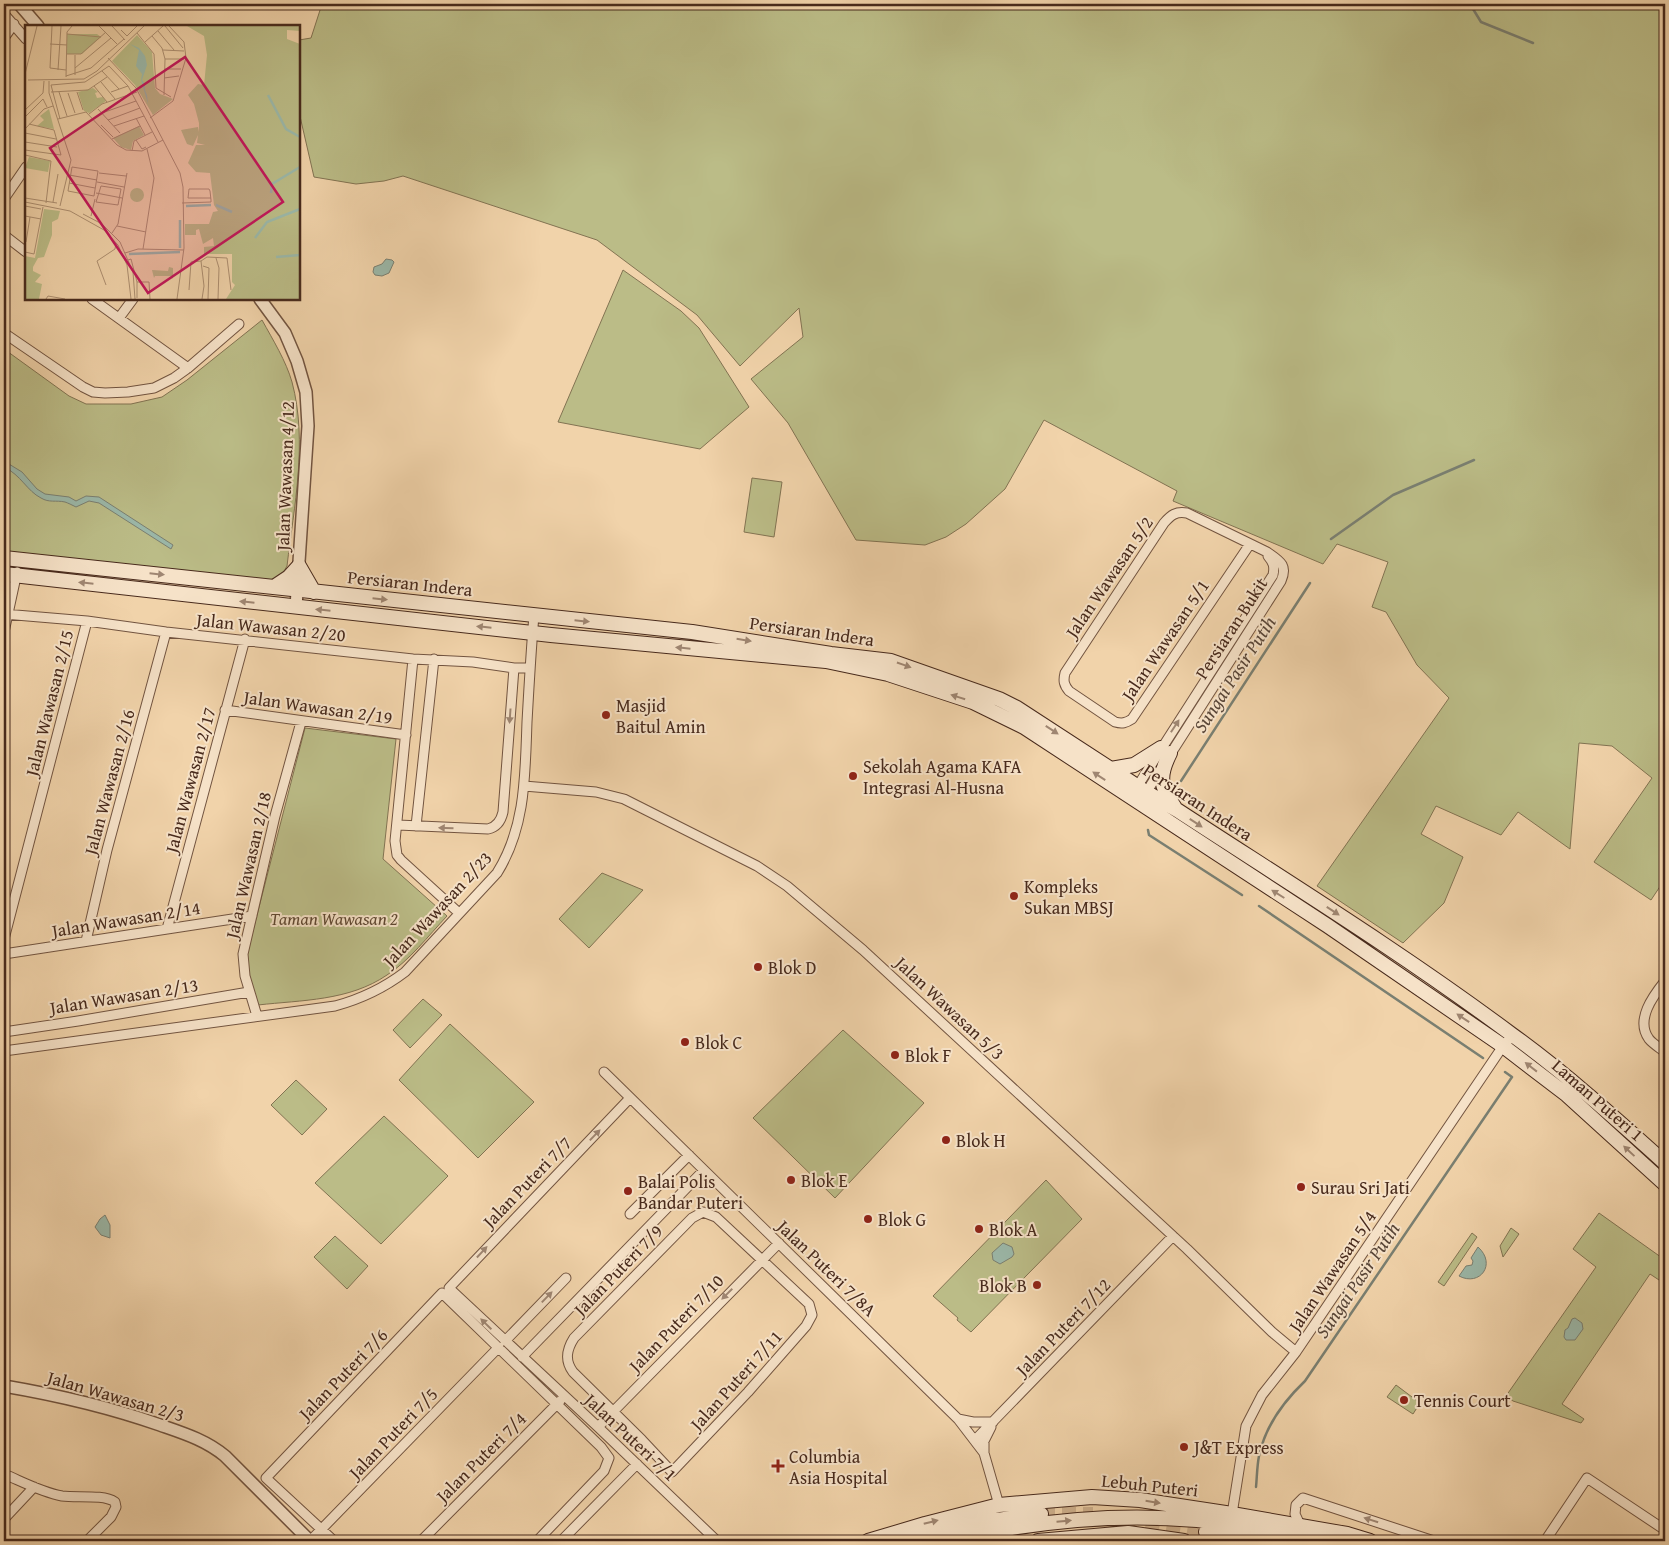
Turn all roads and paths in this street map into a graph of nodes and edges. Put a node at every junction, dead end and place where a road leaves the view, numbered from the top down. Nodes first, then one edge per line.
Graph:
1 (19, 4) edge
2 (4, 14) edge
3 (14, 24) junction
4 (37, 25) edge
5 (4, 38) edge
6 (25, 38) edge
7 (25, 169) edge
8 (4, 199) edge
9 (4, 235) edge
10 (25, 251) edge
11 (93, 300) edge
12 (131, 300) edge
13 (261, 300) edge
14 (118, 318) junction
15 (239, 324) dead end
16 (4, 333) edge
17 (188, 368) junction
18 (1250, 544) junction
19 (1260, 549) joint
20 (4, 558) edge
21 (20, 560) junction
22 (299, 566) junction
23 (10, 575) edge
24 (274, 587) junction
25 (297, 590) junction
26 (314, 592) junction
27 (296, 607) junction
28 (6, 614) edge
29 (534, 615) junction
30 (86, 621) junction
31 (4, 632) edge
32 (166, 632) junction
33 (532, 632) junction
34 (245, 639) junction
35 (413, 659) junction
36 (434, 659) junction
37 (514, 668) junction
38 (530, 668) junction
39 (1093, 708) joint
40 (225, 710) junction
41 (301, 722) junction
42 (406, 735) junction
43 (1166, 751) junction
44 (1111, 769) junction
45 (524, 786) junction
46 (1139, 795) junction
47 (1177, 810) junction
48 (398, 825) junction
49 (416, 826) junction
50 (460, 914) junction
51 (252, 916) junction
52 (168, 929) junction
53 (4, 938) edge
54 (86, 942) junction
55 (4, 954) edge
56 (1665, 981) edge
57 (249, 992) junction
58 (257, 1016) junction
59 (4, 1032) edge
60 (1513, 1035) junction
61 (1504, 1046) junction
62 (4, 1051) edge
63 (1665, 1052) edge
64 (604, 1072) dead end
65 (630, 1098) junction
66 (689, 1155) junction
67 (1665, 1163) edge
68 (704, 1170) junction
69 (1665, 1184) edge
70 (630, 1214) dead end
71 (1173, 1236) junction
72 (778, 1243) junction
73 (762, 1260) junction
74 (566, 1278) dead end
75 (445, 1290) junction
76 (502, 1344) junction
77 (1296, 1352) junction
78 (522, 1357) junction
79 (4, 1386) edge
80 (564, 1396) junction
81 (557, 1404) junction
82 (614, 1411) junction
83 (958, 1419) junction
84 (993, 1422) junction
85 (598, 1427) junction
86 (975, 1440) junction
87 (984, 1453) junction
88 (637, 1464) junction
89 (4, 1474) edge
90 (34, 1488) junction
91 (1000, 1505) junction
92 (1041, 1514) tunnel mouth
93 (4, 1519) edge
94 (1231, 1519) junction
95 (1301, 1527) junction
96 (322, 1529) junction
97 (1665, 1530) edge
98 (1206, 1532) tunnel mouth
99 (1099, 1536) junction
100 (87, 1541) edge
101 (310, 1541) edge
102 (334, 1541) edge
103 (421, 1541) edge
104 (537, 1541) edge
105 (561, 1541) edge
106 (717, 1541) edge
107 (868, 1541) edge
108 (905, 1541) edge
109 (947, 1541) edge
110 (1038, 1541) edge
111 (1115, 1541) edge
112 (1184, 1541) edge
113 (1268, 1541) edge
114 (1315, 1541) edge
115 (1336, 1541) edge
116 (1370, 1541) edge
117 (1434, 1541) edge
118 (1545, 1541) edge

1 - 4 street
2 - 3 street
3 - 5 street
3 - 6 street
7 - 8 street
9 - 10 street
11 - 14 street
12 - 14 street
13 - 22 street, Jalan Wawasan 4/12
14 - 17 street
15 - 17 street
16 - 17 street
18 - 19 street, Jalan Wawasan 5/2
18 - 39 street, Jalan Wawasan 5/1
18 - 39 street, Jalan Wawasan 5/2
19 - 43 street, Persiaran Bukit
20 - 21 main road, Persiaran Indera
21 - 23 street
21 -> 24 main road, Persiaran Indera
22 - 24 main road
22 - 25 street, Jalan Wawasan 4/12
22 - 26 main road
27 -> 23 main road, Persiaran Indera
23 - 28 street
24 - 25 main road, Persiaran Indera
25 - 26 main road, Persiaran Indera
25 - 27 street, Jalan Wawasan 4/12
26 -> 29 main road, Persiaran Indera
33 -> 27 main road, Persiaran Indera
28 - 30 street, Jalan Wawasan 2/20
28 - 31 street
29 - 33 street, Jalan Wawasan 2/23
29 -> 44 main road, Persiaran Indera
30 - 32 street, Jalan Wawasan 2/20
30 - 53 street, Jalan Wawasan 2/15
32 - 34 street, Jalan Wawasan 2/20
32 - 54 street, Jalan Wawasan 2/16
33 - 38 street, Jalan Wawasan 2/23
46 -> 33 main road, Persiaran Indera
34 - 35 street, Jalan Wawasan 2/20
34 - 40 street, Jalan Wawasan 2/17
35 - 36 street, Jalan Wawasan 2/20
35 - 42 street
36 - 37 street, Jalan Wawasan 2/20
36 - 49 street
37 - 38 street, Jalan Wawasan 2/20
37 -> 49 street
38 - 45 street, Jalan Wawasan 2/23
40 - 41 street, Jalan Wawasan 2/19
40 - 52 street, Jalan Wawasan 2/17
41 - 42 street, Jalan Wawasan 2/19
41 - 51 street, Jalan Wawasan 2/18
42 - 48 street
43 - 44 main road
43 - 46 street, Persiaran Bukit
43 - 47 main road
44 - 46 main road, Persiaran Indera
45 - 50 street, Jalan Wawasan 2/23
45 - 71 street, Jalan Wawasan 5/3
46 - 47 main road, Persiaran Indera
61 -> 46 main road, Persiaran Indera
47 -> 60 main road, Persiaran Indera
48 - 49 street
48 - 50 street
50 - 58 street, Jalan Wawasan 2/23
51 - 52 street, Jalan Wawasan 2/14
51 - 57 street, Jalan Wawasan 2/18
52 - 54 street, Jalan Wawasan 2/14
54 - 55 street, Jalan Wawasan 2/14
56 - 63 street
57 - 58 street, Jalan Wawasan 2/18
57 - 59 street, Jalan Wawasan 2/13
58 - 62 street, Jalan Wawasan 2/23
60 - 61 street, Jalan Wawasan 5/4
60 - 67 main road, Laman Puteri 1
69 -> 61 main road, Laman Puteri 1
61 - 77 street, Jalan Wawasan 5/4
64 - 65 street, Jalan Puteri 7/8A
65 - 66 street, Jalan Puteri 7/8A
75 -> 65 street, Jalan Puteri 7/7
66 - 68 street, Jalan Puteri 7/8A
66 - 70 street
68 - 72 street, Jalan Puteri 7/8A
68 - 78 street
71 - 77 street, Jalan Wawasan 5/3
71 - 84 street, Jalan Puteri 7/12
72 - 73 street, Jalan Puteri 7/10
72 - 83 street, Jalan Puteri 7/8A
73 -> 82 street, Jalan Puteri 7/10
73 - 82 street, Jalan Puteri 7/9
73 - 82 street, Jalan Puteri 7/11
76 -> 74 street, Jalan Puteri 7/5
75 - 76 street, Jalan Puteri 7/1
75 - 96 street, Jalan Puteri 7/6
76 - 78 street, Jalan Puteri 7/1
76 - 81 street
76 - 96 street, Jalan Puteri 7/5
77 - 94 street
78 - 80 street, Jalan Puteri 7/1
79 - 101 street, Jalan Wawasan 2/3
80 - 81 street, Jalan Puteri 7/4
80 - 85 street, Jalan Puteri 7/1
81 - 103 street, Jalan Puteri 7/4
81 - 104 street
82 - 85 street, Jalan Puteri 7/10
83 - 84 street
83 - 86 street, Jalan Puteri 7/8A
84 - 86 street, Jalan Puteri 7/12
84 - 87 street
85 - 88 street, Jalan Puteri 7/1
86 - 87 street, Jalan Puteri 7/8A
87 - 91 street, Jalan Puteri 7/8A
88 - 105 street
88 - 106 street, Jalan Puteri 7/1
89 - 90 street
90 - 93 street
90 - 100 street
91 -> 94 main road, Lebuh Puteri
107 -> 91 main road, Lebuh Puteri
92 - 108 main road
94 - 95 main road, Lebuh Puteri
109 -> 94 main road
94 - 114 main road
94 - 115 main road
95 - 116 main road, Lebuh Puteri
117 -> 95 street
96 - 101 street, Jalan Puteri 7/5
96 - 102 street
97 - 118 street
98 - 113 main road
99 - 110 main road
99 - 111 street
99 - 112 main road

